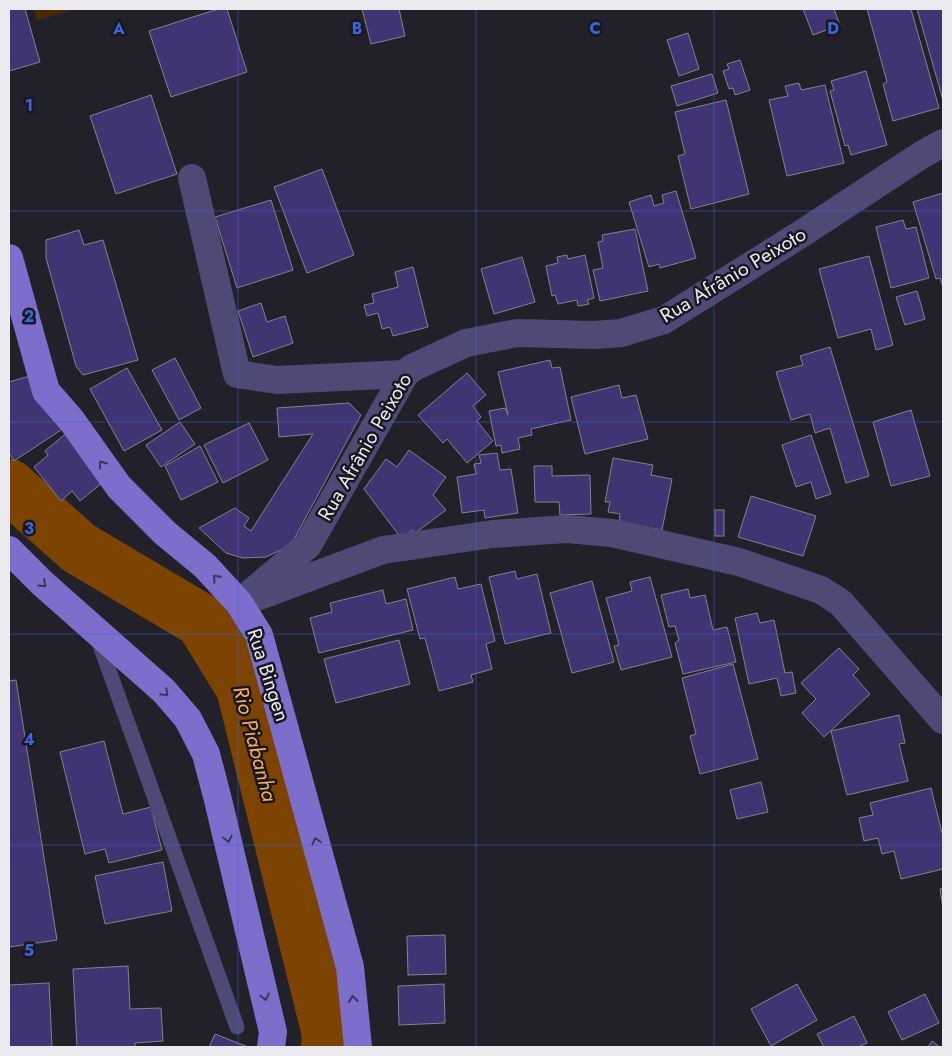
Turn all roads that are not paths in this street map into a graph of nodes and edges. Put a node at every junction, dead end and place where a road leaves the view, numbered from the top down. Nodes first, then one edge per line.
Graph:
1 (943, 142) edge
2 (192, 178) dead end
3 (9, 258) edge
4 (405, 374) junction
5 (9, 550) edge
6 (239, 603) junction
7 (94, 631) junction
8 (943, 720) edge
9 (237, 1027) dead end
10 (271, 1047) edge
11 (358, 1047) edge

1 - 4 street, Rua Afrânio Peixoto
2 - 4 street
6 -> 3 main road, Rua Bingen
4 - 6 street, Rua Afrânio Peixoto
5 -> 7 main road
6 - 8 street
11 -> 6 main road, Rua Bingen
7 - 9 lane
7 -> 10 main road

